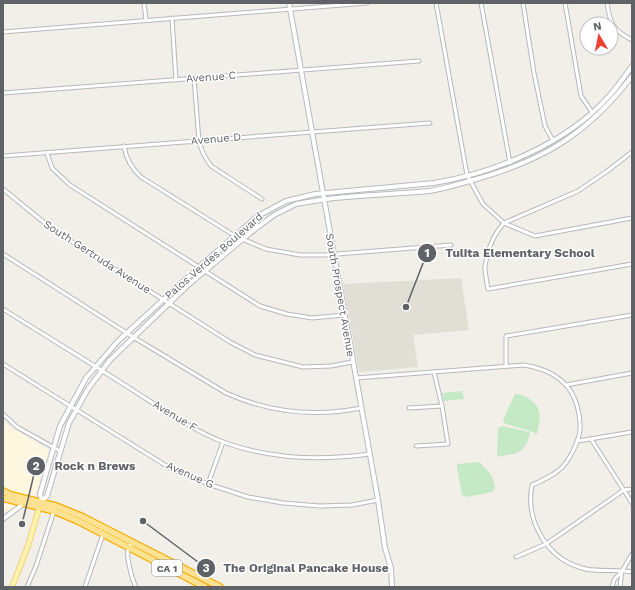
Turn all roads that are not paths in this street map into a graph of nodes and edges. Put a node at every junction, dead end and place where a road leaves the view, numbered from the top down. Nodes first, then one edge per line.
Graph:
1 (144, 3) edge
2 (289, 3) edge
3 (367, 3) edge
4 (436, 3) edge
5 (481, 3) edge
6 (522, 3) edge
7 (565, 3) edge
8 (607, 3) edge
9 (290, 9) junction
10 (172, 18) junction
11 (146, 20) junction
12 (3, 32) edge
13 (632, 40) edge
14 (419, 61) dead end
15 (632, 66) edge
16 (301, 70) junction
17 (632, 76) edge
18 (194, 78) junction
19 (176, 80) junction
20 (3, 93) edge
21 (611, 94) junction
22 (615, 98) junction
23 (592, 112) junction
24 (430, 123) dead end
25 (574, 127) junction
26 (311, 131) junction
27 (578, 132) junction
28 (199, 141) junction
29 (552, 141) junction
30 (124, 146) junction
31 (532, 152) junction
32 (632, 152) edge
33 (48, 153) junction
34 (3, 156) edge
35 (536, 158) junction
36 (510, 163) junction
37 (467, 175) junction
38 (469, 181) junction
39 (3, 189) edge
40 (322, 193) junction
41 (262, 199) dead end
42 (323, 199) junction
43 (632, 218) edge
44 (504, 224) junction
45 (235, 236) junction
46 (242, 239) junction
47 (451, 245) dead end
48 (3, 254) edge
49 (333, 254) junction
50 (632, 264) edge
51 (199, 267) junction
52 (205, 272) junction
53 (162, 300) junction
54 (169, 304) junction
55 (3, 310) edge
56 (344, 315) junction
57 (632, 315) edge
58 (127, 334) junction
59 (133, 337) junction
60 (352, 362) junction
61 (3, 364) edge
62 (506, 366) junction
63 (96, 367) junction
64 (101, 370) junction
65 (434, 372) junction
66 (632, 373) edge
67 (356, 378) junction
68 (566, 385) junction
69 (71, 406) junction
70 (442, 406) junction
71 (361, 408) junction
72 (409, 408) dead end
73 (76, 409) junction
74 (3, 414) edge
75 (632, 432) edge
76 (591, 439) junction
77 (578, 441) junction
78 (224, 442) junction
79 (416, 446) dead end
80 (53, 448) junction
81 (60, 451) junction
82 (369, 454) junction
83 (208, 484) junction
84 (632, 489) edge
85 (624, 490) junction
86 (4, 494) edge
87 (378, 500) junction
88 (632, 502) edge
89 (23, 504) junction
90 (41, 504) junction
91 (54, 511) junction
92 (3, 519) edge
93 (104, 531) junction
94 (132, 542) junction
95 (546, 544) junction
96 (128, 548) junction
97 (632, 554) edge
98 (516, 557) dead end
99 (622, 571) junction
100 (632, 572) edge
101 (132, 581) junction
102 (12, 587) edge
103 (28, 587) edge
104 (84, 587) edge
105 (132, 587) edge
106 (136, 587) edge
107 (205, 587) edge
108 (220, 587) edge
109 (392, 587) edge
110 (612, 587) edge
111 (620, 587) edge

1 - 11 street
2 - 9 main road, South Prospect Avenue
3 - 9 street
4 - 37 street
5 - 36 street
6 - 29 street
7 - 23 street
8 - 13 street
9 - 10 street
9 - 16 main road, South Prospect Avenue
10 - 11 street
10 - 19 street
11 - 12 street
14 - 16 street, Avenue C
15 - 21 main road, Palos Verdes Boulevard
16 - 18 street, Avenue C
16 - 26 main road, South Prospect Avenue
17 - 22 main road, Palos Verdes Boulevard
18 - 19 street, Avenue C
18 - 28 street
19 - 20 street, Avenue C
21 - 22 main road
21 - 23 main road, Palos Verdes Boulevard
22 - 27 main road, Palos Verdes Boulevard
23 - 25 main road, Palos Verdes Boulevard
24 - 26 street, Avenue D
25 - 27 main road
25 - 29 main road, Palos Verdes Boulevard
26 - 28 street, Avenue D
26 - 40 main road, South Prospect Avenue
27 - 35 main road, Palos Verdes Boulevard
28 - 30 street, Avenue D
28 - 41 street
29 - 31 main road, Palos Verdes Boulevard
30 - 33 street, Avenue D
30 - 45 street
31 - 35 main road
31 - 36 main road, Palos Verdes Boulevard
32 - 44 street
33 - 34 street, Avenue D
33 - 51 street
35 - 38 main road, Palos Verdes Boulevard
36 - 37 main road, Palos Verdes Boulevard
37 - 38 street
37 - 40 main road, Palos Verdes Boulevard
38 - 42 main road, Palos Verdes Boulevard
38 - 44 street
39 - 53 street, South Gertruda Avenue
40 - 42 main road, South Prospect Avenue
40 - 45 main road, Palos Verdes Boulevard
42 - 46 main road, Palos Verdes Boulevard
42 - 49 main road, South Prospect Avenue
43 - 44 street
44 - 50 street
45 - 46 street
45 - 51 main road, Palos Verdes Boulevard
46 - 49 street
46 - 52 main road, Palos Verdes Boulevard
47 - 49 street
48 - 58 street
49 - 56 main road, South Prospect Avenue
51 - 52 street
51 - 53 main road, Palos Verdes Boulevard
52 - 54 main road, Palos Verdes Boulevard
52 - 56 street
53 - 54 street, South Gertruda Avenue
53 - 58 main road, Palos Verdes Boulevard
54 - 59 main road, Palos Verdes Boulevard
54 - 60 street, South Gertruda Avenue
55 - 63 street, Avenue F
56 - 60 main road, South Prospect Avenue
57 - 62 street
58 - 59 street
58 - 63 main road, Palos Verdes Boulevard
59 - 64 main road, Palos Verdes Boulevard
59 - 71 street
60 - 67 main road, South Prospect Avenue
61 - 69 street, Avenue G
62 - 65 street
62 - 68 street
63 - 64 street, Avenue F
63 - 69 main road, Palos Verdes Boulevard
64 - 73 main road, Palos Verdes Boulevard
64 - 78 street, Avenue F
65 - 67 street
65 - 70 street
66 - 68 street
67 - 71 main road, South Prospect Avenue
68 - 77 street
69 - 73 street, Avenue G
69 - 80 main road, Palos Verdes Boulevard
70 - 72 street
70 - 79 street
71 - 82 main road, South Prospect Avenue
73 - 81 main road, Palos Verdes Boulevard
73 - 83 street, Avenue G
74 - 80 street
75 - 76 street
76 - 77 street
76 - 85 street
77 - 95 street
78 - 82 street, Avenue F
78 - 83 street
80 - 81 street
80 - 90 main road, Palos Verdes Boulevard
81 - 90 main road, Palos Verdes Boulevard
82 - 87 main road, South Prospect Avenue
83 - 87 street, Avenue G
84 - 85 street
85 - 88 street
85 - 95 street
86 - 89 highway, CA 1
86 - 90 highway, CA 1
87 - 109 main road, South Prospect Avenue
89 - 90 highway, CA 1
89 - 92 main road
90 - 91 highway, CA 1
90 - 93 highway, CA 1
90 - 102 main road, Palos Verdes Boulevard
91 - 93 highway, CA 1
91 - 103 street
93 - 94 highway, CA 1
93 - 96 highway, CA 1
93 - 104 street
94 - 96 street
94 - 108 highway, CA 1
95 - 98 street
95 - 99 street
96 - 101 street
96 - 107 highway, CA 1
97 - 99 street
99 - 100 street
99 - 110 street
99 - 111 street
101 - 105 street
101 - 106 street

